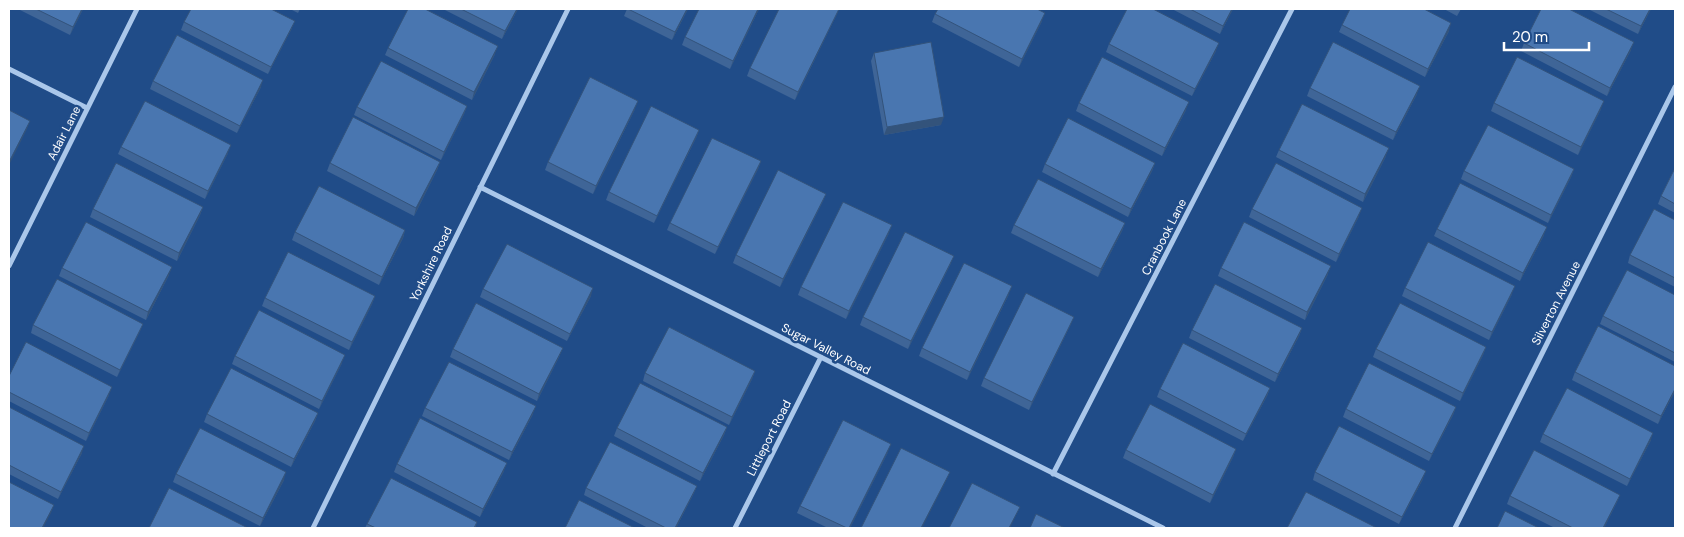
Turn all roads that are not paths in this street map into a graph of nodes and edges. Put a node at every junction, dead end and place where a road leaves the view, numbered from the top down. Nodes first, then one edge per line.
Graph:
1 (137, 9) edge
2 (568, 9) edge
3 (1292, 9) edge
4 (9, 69) edge
5 (1675, 87) edge
6 (87, 108) junction
7 (480, 187) junction
8 (9, 266) edge
9 (821, 358) junction
10 (1054, 474) junction
11 (313, 528) edge
12 (735, 528) edge
13 (1163, 528) edge
14 (1455, 528) edge

1 - 6 street, Adair Lane
2 - 7 street, Yorkshire Road
3 - 10 street, Cranbook Lane
4 - 6 street
5 - 14 street, Silverton Avenue
6 - 8 street, Adair Lane
7 - 9 street, Sugar Valley Road
7 - 11 street, Yorkshire Road
9 - 10 street, Sugar Valley Road
9 - 12 street, Littleport Road
10 - 13 street, Sugar Valley Road

